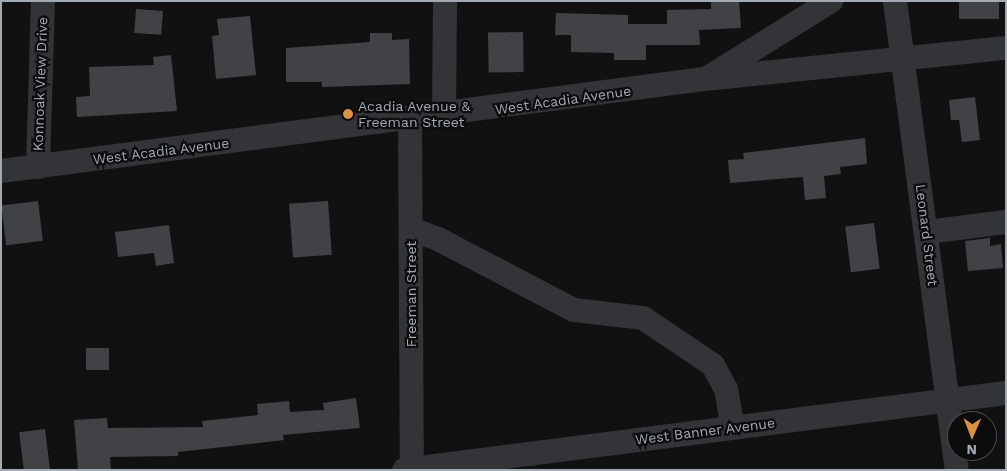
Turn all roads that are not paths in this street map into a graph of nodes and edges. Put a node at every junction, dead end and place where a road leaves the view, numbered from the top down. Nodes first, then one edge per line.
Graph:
1 (43, 1) edge
2 (445, 1) edge
3 (831, 1) edge
4 (895, 1) edge
5 (1006, 48) edge
6 (905, 60) junction
7 (705, 79) junction
8 (444, 116) junction
9 (410, 120) junction
10 (38, 167) junction
11 (1, 171) edge
12 (1006, 222) edge
13 (411, 229) junction
14 (927, 232) junction
15 (1006, 393) edge
16 (948, 400) junction
17 (734, 427) junction
18 (408, 469) edge
19 (957, 470) edge

1 - 10 street, Konnoak View Drive
2 - 8 street
3 - 7 street
4 - 6 street, Leonard Street
5 - 6 street, West Acadia Avenue
6 - 7 street, West Acadia Avenue
6 - 14 street, Leonard Street
7 - 8 street, West Acadia Avenue
8 - 9 street, West Acadia Avenue
9 - 10 street, West Acadia Avenue
9 - 13 street, Freeman Street
10 - 11 street, West Acadia Avenue
12 - 14 street
13 - 17 street
13 - 18 street, Freeman Street
14 - 16 street, Leonard Street
15 - 16 street, West Banner Avenue
16 - 17 street, West Banner Avenue
16 - 19 street, Leonard Street
17 - 18 street, West Banner Avenue

